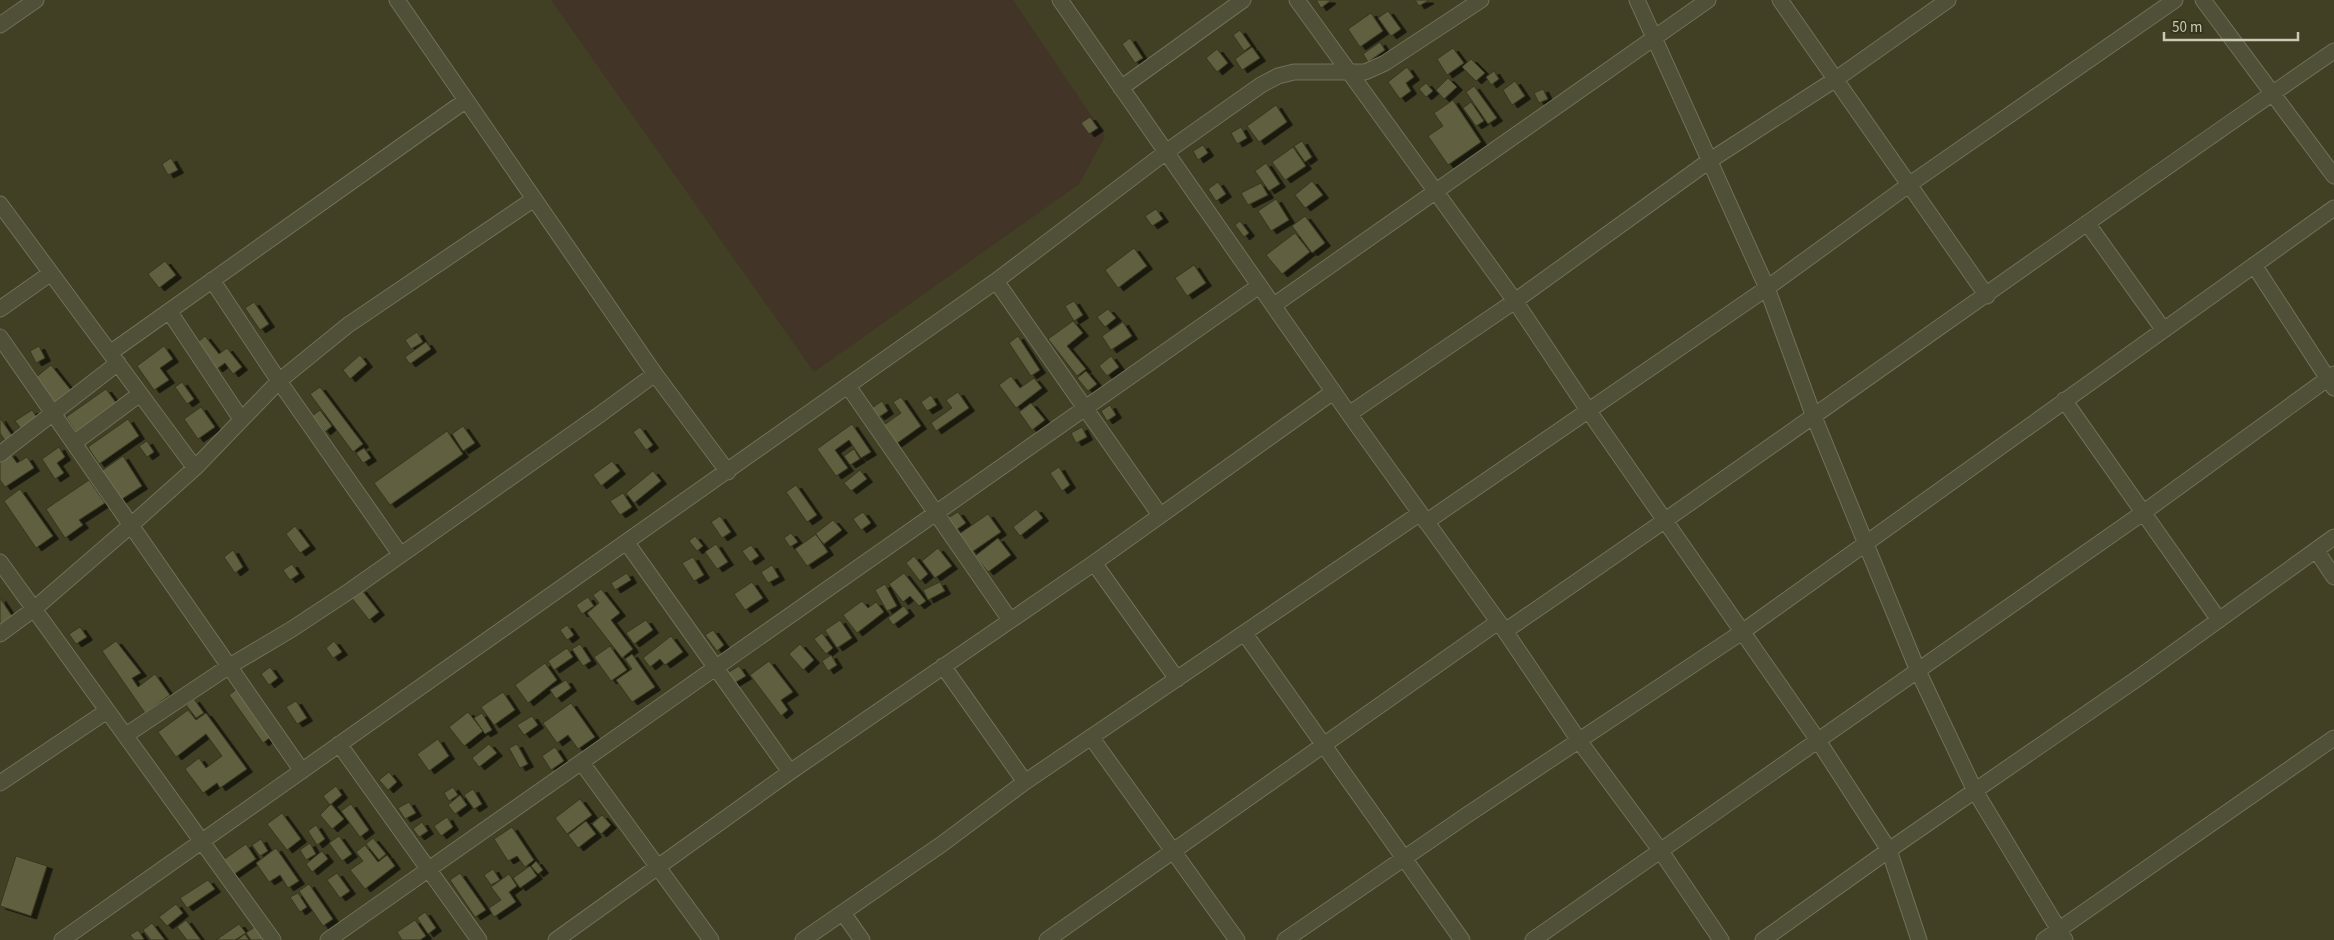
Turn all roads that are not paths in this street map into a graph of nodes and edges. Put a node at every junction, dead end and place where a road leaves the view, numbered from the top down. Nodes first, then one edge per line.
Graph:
1 (36, 0) edge
2 (397, 0) edge
3 (1060, 0) edge
4 (1243, 0) edge
5 (1297, 0) edge
6 (1481, 0) edge
7 (1637, 0) edge
8 (1708, 0) edge
9 (1780, 0) edge
10 (1948, 0) edge
11 (2175, 0) edge
12 (2203, 0) edge
13 (0, 25) edge
14 (1654, 37) junction
15 (2334, 51) edge
16 (1348, 72) junction
17 (1836, 79) junction
18 (1121, 88) junction
19 (2272, 94) junction
20 (465, 101) junction
21 (1166, 152) junction
22 (1708, 161) junction
23 (2334, 176) edge
24 (1910, 184) junction
25 (1435, 192) junction
26 (534, 199) junction
27 (0, 204) edge
28 (2334, 208) edge
29 (2087, 223) junction
30 (2254, 265) junction
31 (51, 273) junction
32 (212, 280) junction
33 (996, 281) junction
34 (1259, 286) junction
35 (1767, 288) junction
36 (1987, 296) junction
37 (1515, 301) junction
38 (1274, 305) junction
39 (0, 309) edge
40 (169, 311) junction
41 (2163, 329) junction
42 (0, 337) edge
43 (114, 358) junction
44 (655, 374) junction
45 (2332, 380) edge
46 (279, 381) junction
47 (848, 386) junction
48 (1333, 392) junction
49 (140, 394) junction
50 (2064, 400) junction
51 (1086, 407) junction
52 (1588, 410) junction
53 (53, 413) junction
54 (1349, 414) junction
55 (1814, 417) junction
56 (241, 419) junction
57 (74, 443) junction
58 (0, 454) edge
59 (195, 468) junction
60 (728, 472) junction
61 (936, 512) junction
62 (2144, 512) junction
63 (1160, 515) junction
64 (1422, 518) junction
65 (1665, 521) junction
66 (130, 526) junction
67 (2334, 537) edge
68 (627, 543) junction
69 (1865, 545) junction
70 (2316, 550) junction
71 (400, 554) junction
72 (0, 562) edge
73 (1094, 563) junction
74 (2334, 577) edge
75 (34, 609) junction
76 (1010, 620) junction
77 (2219, 620) junction
78 (1502, 627) junction
79 (1742, 632) junction
80 (0, 634) edge
81 (1245, 634) junction
82 (943, 666) junction
83 (228, 667) junction
84 (715, 668) junction
85 (1918, 671) junction
86 (1177, 679) junction
87 (108, 711) junction
88 (126, 735) junction
89 (1091, 737) junction
90 (2334, 738) edge
91 (1817, 740) junction
92 (1580, 742) junction
93 (339, 744) junction
94 (1324, 744) junction
95 (582, 763) junction
96 (302, 771) junction
97 (790, 772) junction
98 (1026, 782) junction
99 (0, 783) edge
100 (1975, 791) junction
101 (202, 841) junction
102 (1660, 850) junction
103 (1889, 850) junction
104 (1174, 851) junction
105 (1404, 858) junction
106 (659, 867) junction
107 (430, 869) junction
108 (843, 913) junction
109 (2062, 935) edge
110 (62, 940) edge
111 (273, 940) edge
112 (328, 940) edge
113 (479, 940) edge
114 (556, 940) edge
115 (711, 940) edge
116 (803, 940) edge
117 (862, 940) edge
118 (1047, 940) edge
119 (1237, 940) edge
120 (1285, 940) edge
121 (1462, 940) edge
122 (1533, 940) edge
123 (1721, 940) edge
124 (1763, 940) edge
125 (1919, 940) edge
126 (2044, 940) edge

1 - 13 street
2 - 20 street
3 - 18 street
4 - 18 street
5 - 16 street
6 - 16 street
7 - 14 street
8 - 14 street
9 - 17 street
10 - 17 street
11 - 24 street
12 - 19 street
14 - 22 street
14 - 25 street
15 - 19 street
16 - 21 street
16 - 25 street
17 - 22 street
17 - 24 street
18 - 21 street
19 - 23 street
19 - 29 street
20 - 26 street
20 - 32 street
21 - 33 street
21 - 34 street
22 - 35 street
22 - 37 street
24 - 35 street
24 - 36 street
25 - 37 street
25 - 38 street
26 - 44 street
26 - 46 street
27 - 31 street
28 - 30 street
29 - 36 street
29 - 41 street
30 - 41 street
30 - 45 street
31 - 39 street
31 - 43 street
32 - 40 street
32 - 46 street
33 - 47 street
33 - 51 street
34 - 38 street
34 - 51 street
35 - 52 street
35 - 55 street
36 - 55 street
37 - 52 street
37 - 54 street
38 - 48 street
40 - 43 street
40 - 56 street
41 - 50 street
42 - 53 street
43 - 49 street
43 - 53 street
44 - 60 street
44 - 71 street
45 - 62 street
46 - 56 street
46 - 71 street
47 - 60 street
47 - 61 street
48 - 54 street
48 - 63 street
49 - 57 street
49 - 59 street
50 - 62 street
50 - 69 street
51 - 61 street
51 - 63 street
52 - 64 street
52 - 65 street
53 - 57 street
53 - 58 street
54 - 64 street
55 - 65 street
55 - 69 street
56 - 59 street
57 - 66 street
59 - 66 street
60 - 68 street
61 - 76 street
61 - 84 street
62 - 77 street
62 - 85 street
63 - 73 street
64 - 78 street
64 - 81 street
65 - 78 street
65 - 79 street
66 - 75 street
66 - 83 street
67 - 70 street
68 - 84 street
68 - 93 street
69 - 79 street
69 - 85 street
70 - 74 street
70 - 77 street
71 - 83 street
72 - 75 street
73 - 76 street
73 - 86 street
75 - 80 street
75 - 87 street
76 - 82 street
77 - 100 street
78 - 92 street
78 - 94 street
79 - 91 street
79 - 92 street
81 - 86 street
81 - 94 street
82 - 97 street
82 - 98 street
83 - 88 street
83 - 96 street
84 - 95 street
84 - 97 street
85 - 91 street
85 - 100 street
86 - 89 street
87 - 88 street
87 - 99 street
88 - 101 street
89 - 98 street
89 - 104 street
90 - 109 street
91 - 102 street
91 - 103 street
92 - 102 street
92 - 105 street
93 - 96 street
93 - 107 street
94 - 104 street
94 - 105 street
95 - 106 street
95 - 107 street
96 - 101 street
97 - 106 street
98 - 108 street
100 - 103 street
100 - 109 street
101 - 110 street
101 - 111 street
102 - 122 street
102 - 123 street
103 - 124 street
103 - 125 street
104 - 118 street
104 - 119 street
105 - 120 street
105 - 121 street
106 - 114 street
106 - 115 street
107 - 112 street
107 - 113 street
108 - 116 street
108 - 117 street
109 - 126 street

